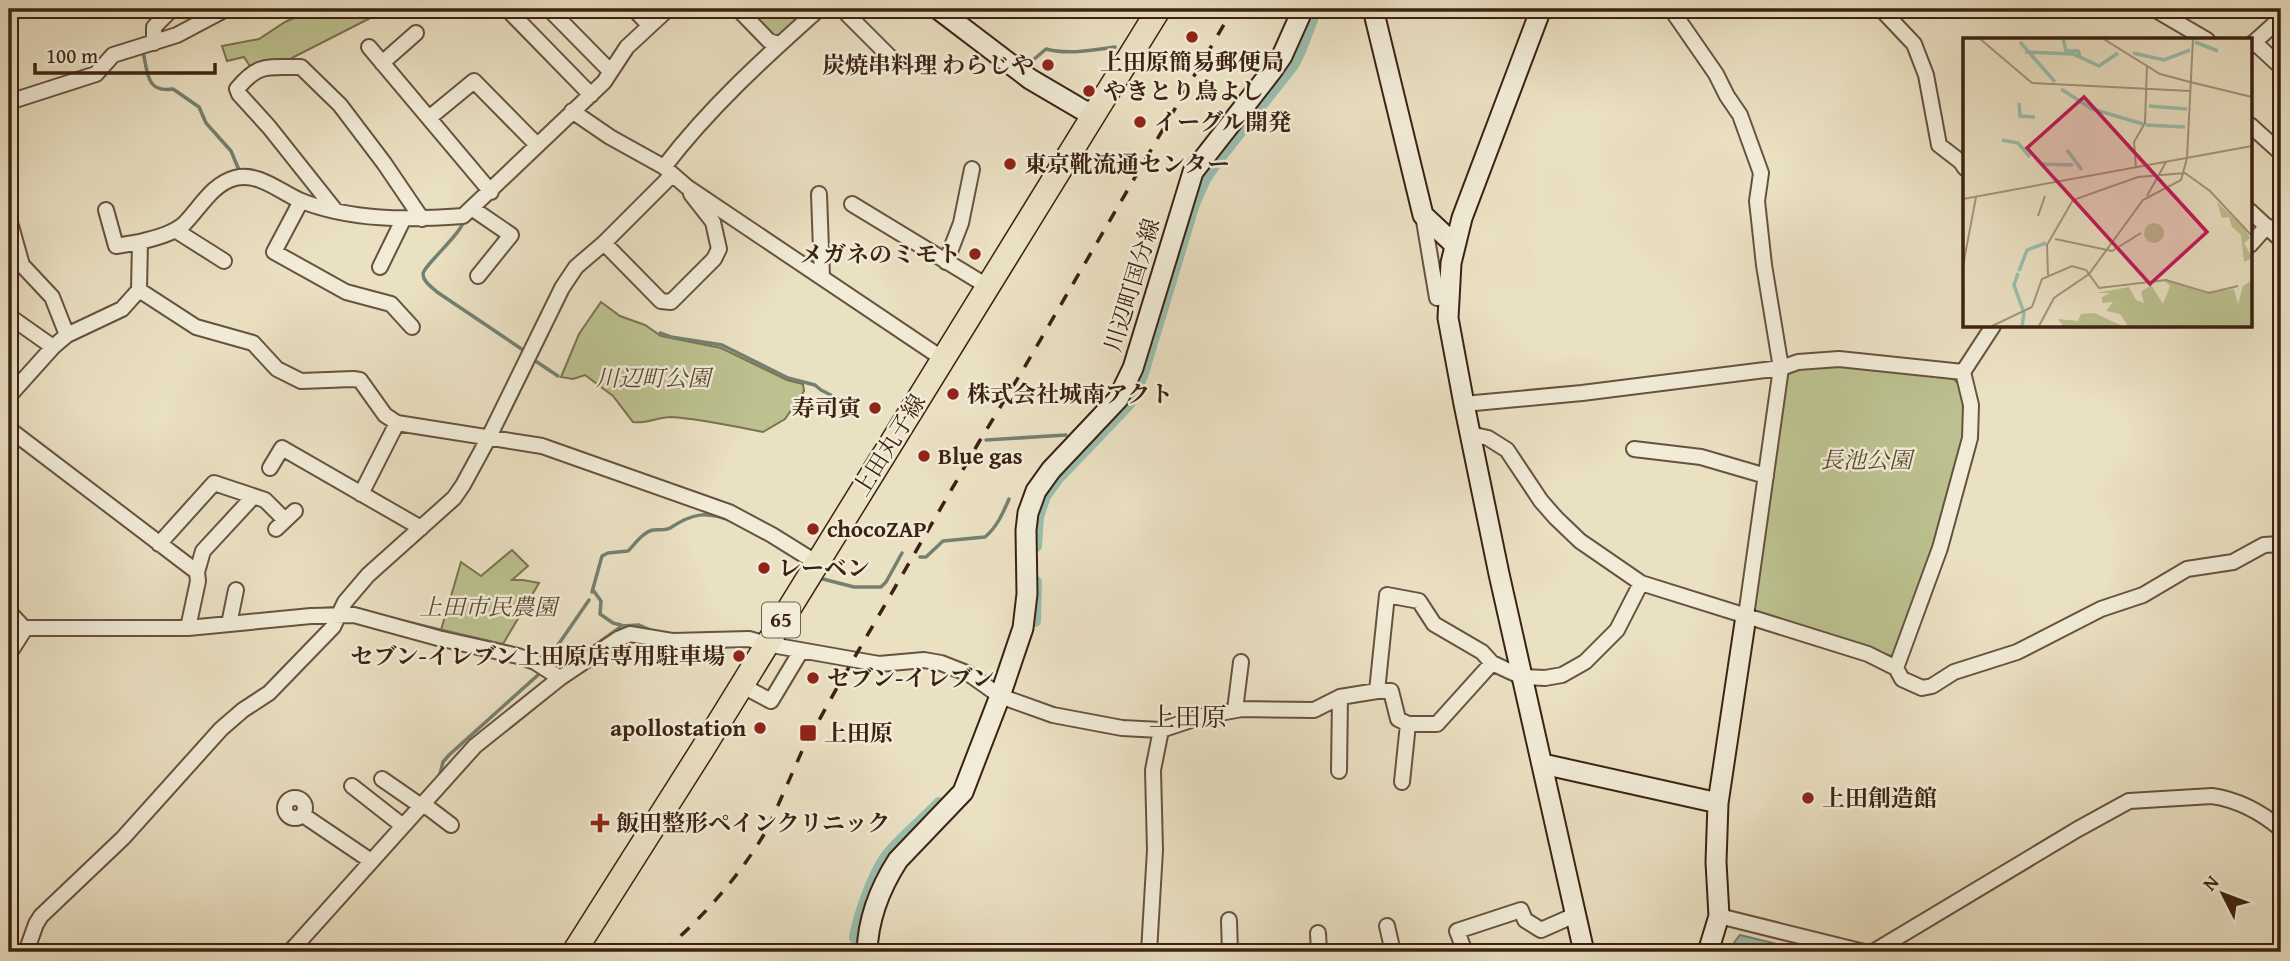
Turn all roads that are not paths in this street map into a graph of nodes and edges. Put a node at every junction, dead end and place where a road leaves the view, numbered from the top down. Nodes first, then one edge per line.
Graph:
1 (172, 9) edge
2 (226, 9) edge
3 (507, 9) edge
4 (549, 9) edge
5 (634, 9) edge
6 (668, 9) edge
7 (739, 9) edge
8 (819, 9) edge
9 (842, 9) edge
10 (938, 9) edge
11 (1159, 9) edge
12 (1303, 9) edge
13 (1373, 9) edge
14 (1541, 9) edge
15 (1671, 9) edge
16 (1881, 9) edge
17 (2154, 9) edge
18 (2281, 18) edge
19 (649, 25) junction
20 (416, 33) dead end
21 (2204, 38) edge
22 (154, 43) junction
23 (779, 44) junction
24 (2252, 44) edge
25 (369, 47) dead end
26 (382, 63) junction
27 (897, 64) dead end
28 (2281, 67) edge
29 (610, 71) junction
30 (591, 95) junction
31 (9, 102) edge
32 (572, 111) junction
33 (1093, 116) junction
34 (429, 118) junction
35 (2252, 127) edge
36 (537, 145) junction
37 (2281, 153) edge
38 (1963, 165) edge
39 (972, 169) dead end
40 (668, 171) junction
41 (687, 187) junction
42 (491, 192) junction
43 (819, 194) dead end
44 (302, 201) junction
45 (852, 204) dead end
46 (473, 209) junction
47 (106, 210) dead end
48 (334, 210) junction
49 (2252, 213) edge
50 (1423, 215) junction
51 (9, 219) edge
52 (422, 219) junction
53 (403, 220) junction
54 (2267, 226) junction
55 (175, 230) junction
56 (2281, 240) edge
57 (140, 243) junction
58 (604, 243) junction
59 (2252, 243) edge
60 (1455, 244) junction
61 (224, 261) dead end
62 (946, 261) junction
63 (380, 267) dead end
64 (478, 275) dead end
65 (822, 277) junction
66 (987, 286) junction
67 (139, 290) junction
68 (1437, 298) dead end
69 (9, 316) edge
70 (412, 327) dead end
71 (1992, 327) edge
72 (67, 335) junction
73 (53, 347) junction
74 (943, 359) junction
75 (1781, 368) junction
76 (1963, 372) junction
77 (9, 397) edge
78 (1464, 404) junction
79 (397, 423) junction
80 (9, 429) edge
81 (1470, 433) junction
82 (488, 439) junction
83 (1634, 449) dead end
84 (270, 468) dead end
85 (1766, 476) junction
86 (361, 494) junction
87 (253, 497) junction
88 (285, 520) dead end
89 (421, 527) junction
90 (159, 544) junction
91 (2281, 544) edge
92 (817, 563) junction
93 (197, 572) junction
94 (1641, 583) junction
95 (236, 590) dead end
96 (9, 612) edge
97 (339, 615) junction
98 (1746, 616) junction
99 (229, 624) junction
100 (9, 628) edge
101 (188, 628) junction
102 (25, 629) junction
103 (766, 645) junction
104 (801, 651) junction
105 (9, 654) edge
106 (1241, 662) dead end
107 (1492, 663) junction
108 (1896, 668) junction
109 (1522, 677) junction
110 (560, 678) junction
111 (741, 685) junction
112 (1377, 691) junction
113 (1000, 696) junction
114 (1340, 697) junction
115 (1235, 710) junction
116 (1408, 724) junction
117 (1161, 730) junction
118 (1543, 764) junction
119 (1339, 771) dead end
120 (382, 779) dead end
121 (1402, 782) dead end
122 (352, 786) dead end
123 (1718, 803) junction
124 (421, 806) junction
125 (303, 815) dead end
126 (451, 825) dead end
127 (403, 826) junction
128 (2281, 829) edge
129 (367, 859) junction
130 (1575, 915) junction
131 (1719, 916) junction
132 (1230, 920) dead end
133 (1387, 926) dead end
134 (1318, 933) dead end
135 (26, 952) edge
136 (290, 952) edge
137 (574, 952) edge
138 (867, 952) edge
139 (1149, 952) edge
140 (1230, 952) edge
141 (1319, 952) edge
142 (1393, 952) edge
143 (1465, 952) edge
144 (1584, 952) edge
145 (1708, 952) edge
146 (1864, 952) edge
147 (1873, 952) edge

1 - 22 street
2 - 22 street
3 - 30 street
4 - 29 street
5 - 19 street
6 - 19 street
7 - 23 street
8 - 23 street
9 - 27 street
10 - 33 street
11 - 33 main road, 上田丸子線 / 65
12 - 113 street, 川辺町国分線
13 - 50 street
14 - 60 street
15 - 75 street
16 - 38 street
17 - 21 street
18 - 24 street
19 - 29 street
20 - 26 street
22 - 31 street
23 - 40 street
24 - 28 street
25 - 26 street
26 - 34 street
29 - 30 street
30 - 32 street
32 - 36 street
32 - 40 street
33 - 66 main road, 上田丸子線 / 65
34 - 36 street
34 - 42 street
35 - 37 street
36 - 42 street
39 - 62 street
40 - 41 street
40 - 58 street
41 - 58 street
41 - 65 street
42 - 46 street
43 - 65 street
44 - 48 street
44 - 55 street
44 - 70 street
45 - 62 street
46 - 52 street
46 - 64 street
47 - 57 street
48 - 52 street
48 - 53 street
49 - 54 street
50 - 60 street
50 - 68 street
51 - 72 street
52 - 53 street
53 - 63 street
54 - 56 street
54 - 59 street
55 - 57 street
55 - 61 street
57 - 67 street
58 - 82 street
60 - 78 street
62 - 66 street
65 - 74 street
66 - 74 main road, 上田丸子線 / 65
67 - 72 street
67 - 79 street
69 - 73 street
71 - 76 street
72 - 73 street
73 - 77 street
74 - 92 main road, 上田丸子線 / 65
75 - 76 street
75 - 78 street
75 - 85 street
76 - 108 street
78 - 81 street
79 - 82 street
79 - 86 street
80 - 90 street
81 - 94 street
81 - 109 street
82 - 89 street
82 - 92 street
83 - 85 street
84 - 86 street
85 - 98 street
86 - 89 street
87 - 88 street
87 - 90 street
87 - 93 street
89 - 97 street
90 - 93 street
91 - 108 street
92 - 103 main road, 上田丸子線 / 65
93 - 101 street
94 - 98 street
94 - 109 street
95 - 99 street
96 - 102 street
97 - 99 street
97 - 110 street
97 - 135 street
98 - 108 street
98 - 123 street
99 - 101 street
100 - 102 street
101 - 102 street
102 - 105 street
103 - 104 street
103 - 110 street
103 - 111 main road, 上田丸子線 / 65
104 - 111 street
104 - 113 street
106 - 115 street
107 - 109 street
107 - 112 street
107 - 116 street
109 - 118 street
110 - 124 street
111 - 137 main road, 上田丸子線 / 65
112 - 114 street
112 - 116 street
113 - 117 street
113 - 138 street, 川辺町国分線
114 - 115 street
114 - 119 street
115 - 117 street
116 - 121 street
117 - 139 street
118 - 123 street
118 - 130 street
120 - 124 street
122 - 127 street
123 - 131 street
124 - 126 street
124 - 127 street
125 - 129 street
127 - 129 street
128 - 147 street
129 - 136 street
130 - 143 street
130 - 144 street
131 - 145 street
131 - 146 street
132 - 140 street
133 - 142 street
134 - 141 street

